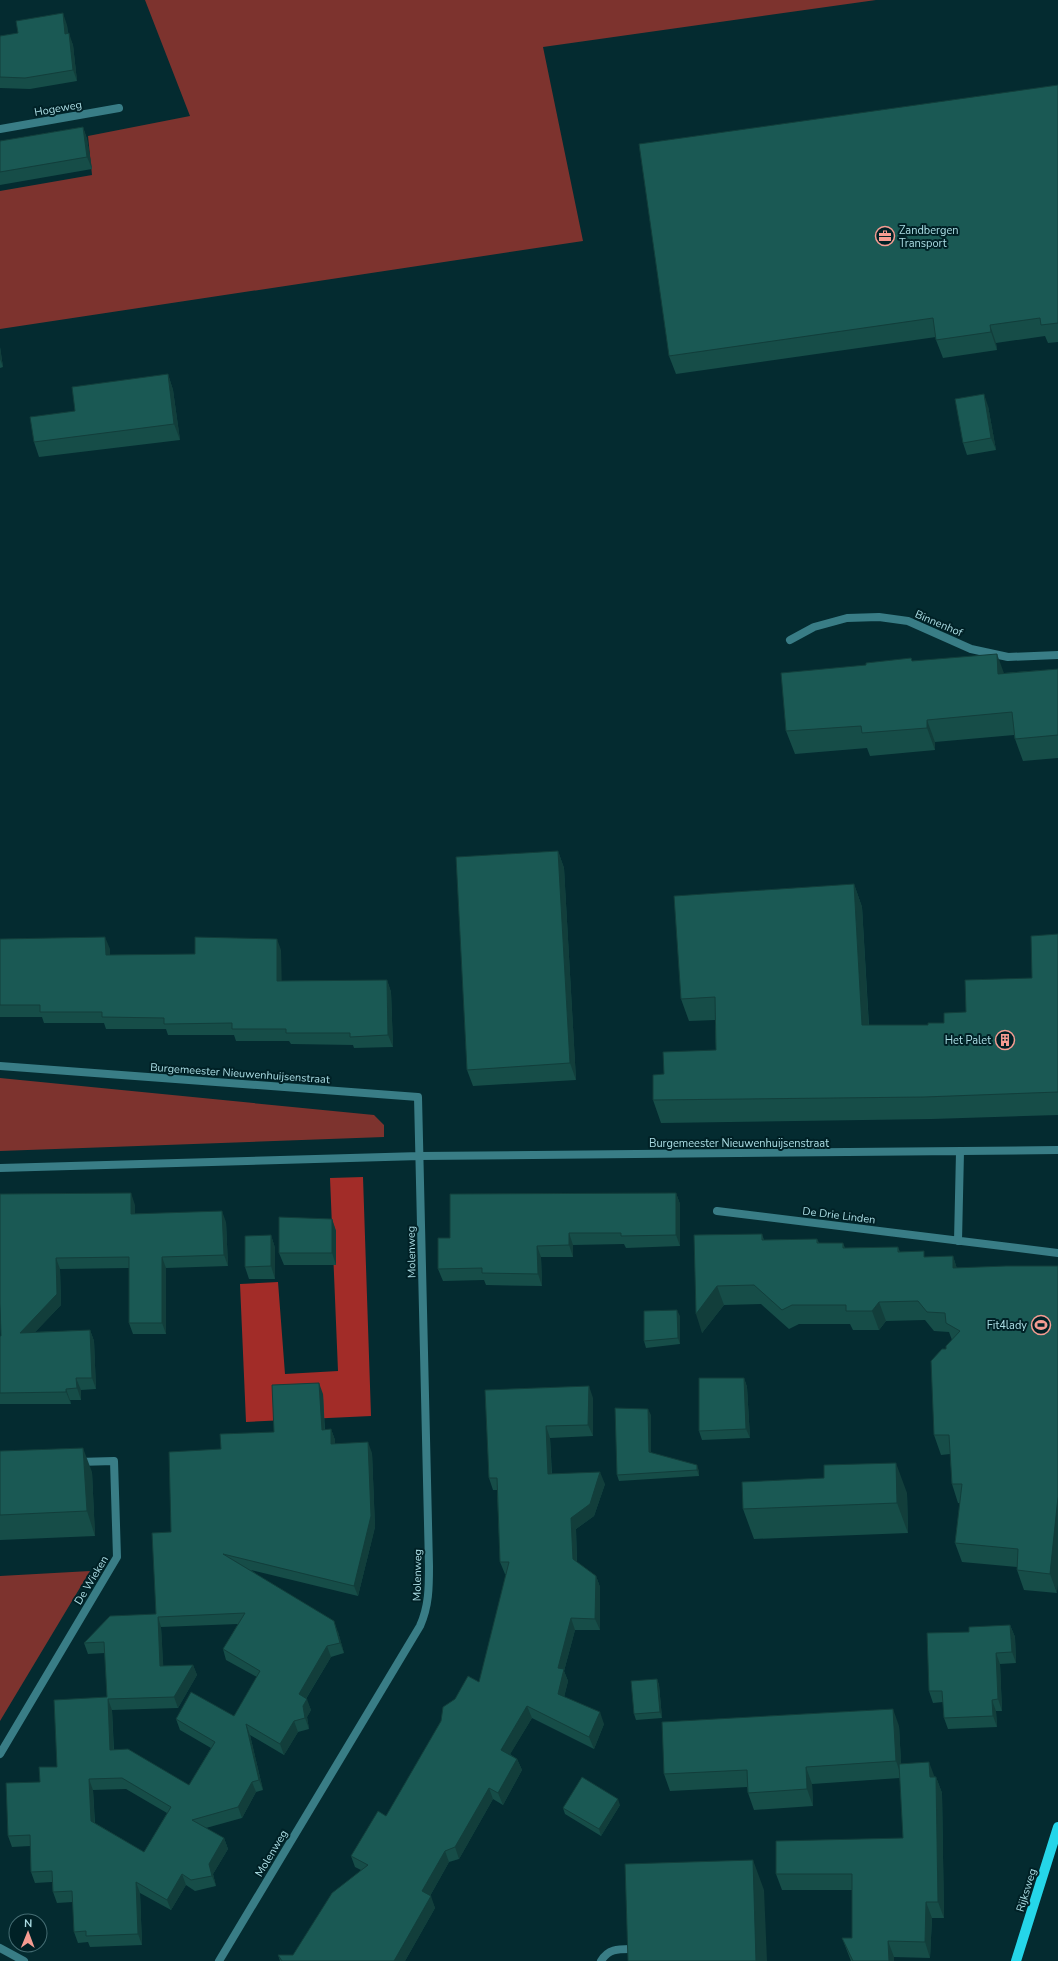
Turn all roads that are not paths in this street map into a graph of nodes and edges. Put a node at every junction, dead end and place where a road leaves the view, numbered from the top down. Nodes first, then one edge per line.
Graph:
1 (119, 108) dead end
2 (0, 129) edge
3 (790, 640) dead end
4 (1058, 655) edge
5 (0, 1066) edge
6 (1058, 1150) edge
7 (960, 1152) junction
8 (420, 1156) junction
9 (0, 1168) edge
10 (717, 1211) dead end
11 (958, 1241) junction
12 (1058, 1253) edge
13 (68, 1463) edge
14 (0, 1754) edge
15 (1058, 1827) edge
16 (0, 1948) edge
17 (630, 1949) edge
18 (24, 1961) edge
19 (219, 1961) edge
20 (601, 1961) edge
21 (1016, 1961) edge

1 - 2 street, Hogeweg
3 - 4 street, Binnenhof
5 - 8 street, Burgemeester Nieuwenhuijsenstraat
6 - 7 street, Burgemeester Nieuwenhuijsenstraat
7 - 8 street, Burgemeester Nieuwenhuijsenstraat
7 - 11 street
8 - 9 street, Burgemeester Nieuwenhuijsenstraat
8 - 19 street, Molenweg
10 - 11 street, De Drie Linden
11 - 12 street, De Drie Linden
13 - 14 street, De Wieken
15 - 21 main road, Rijksweg
16 - 18 street
17 - 20 street

